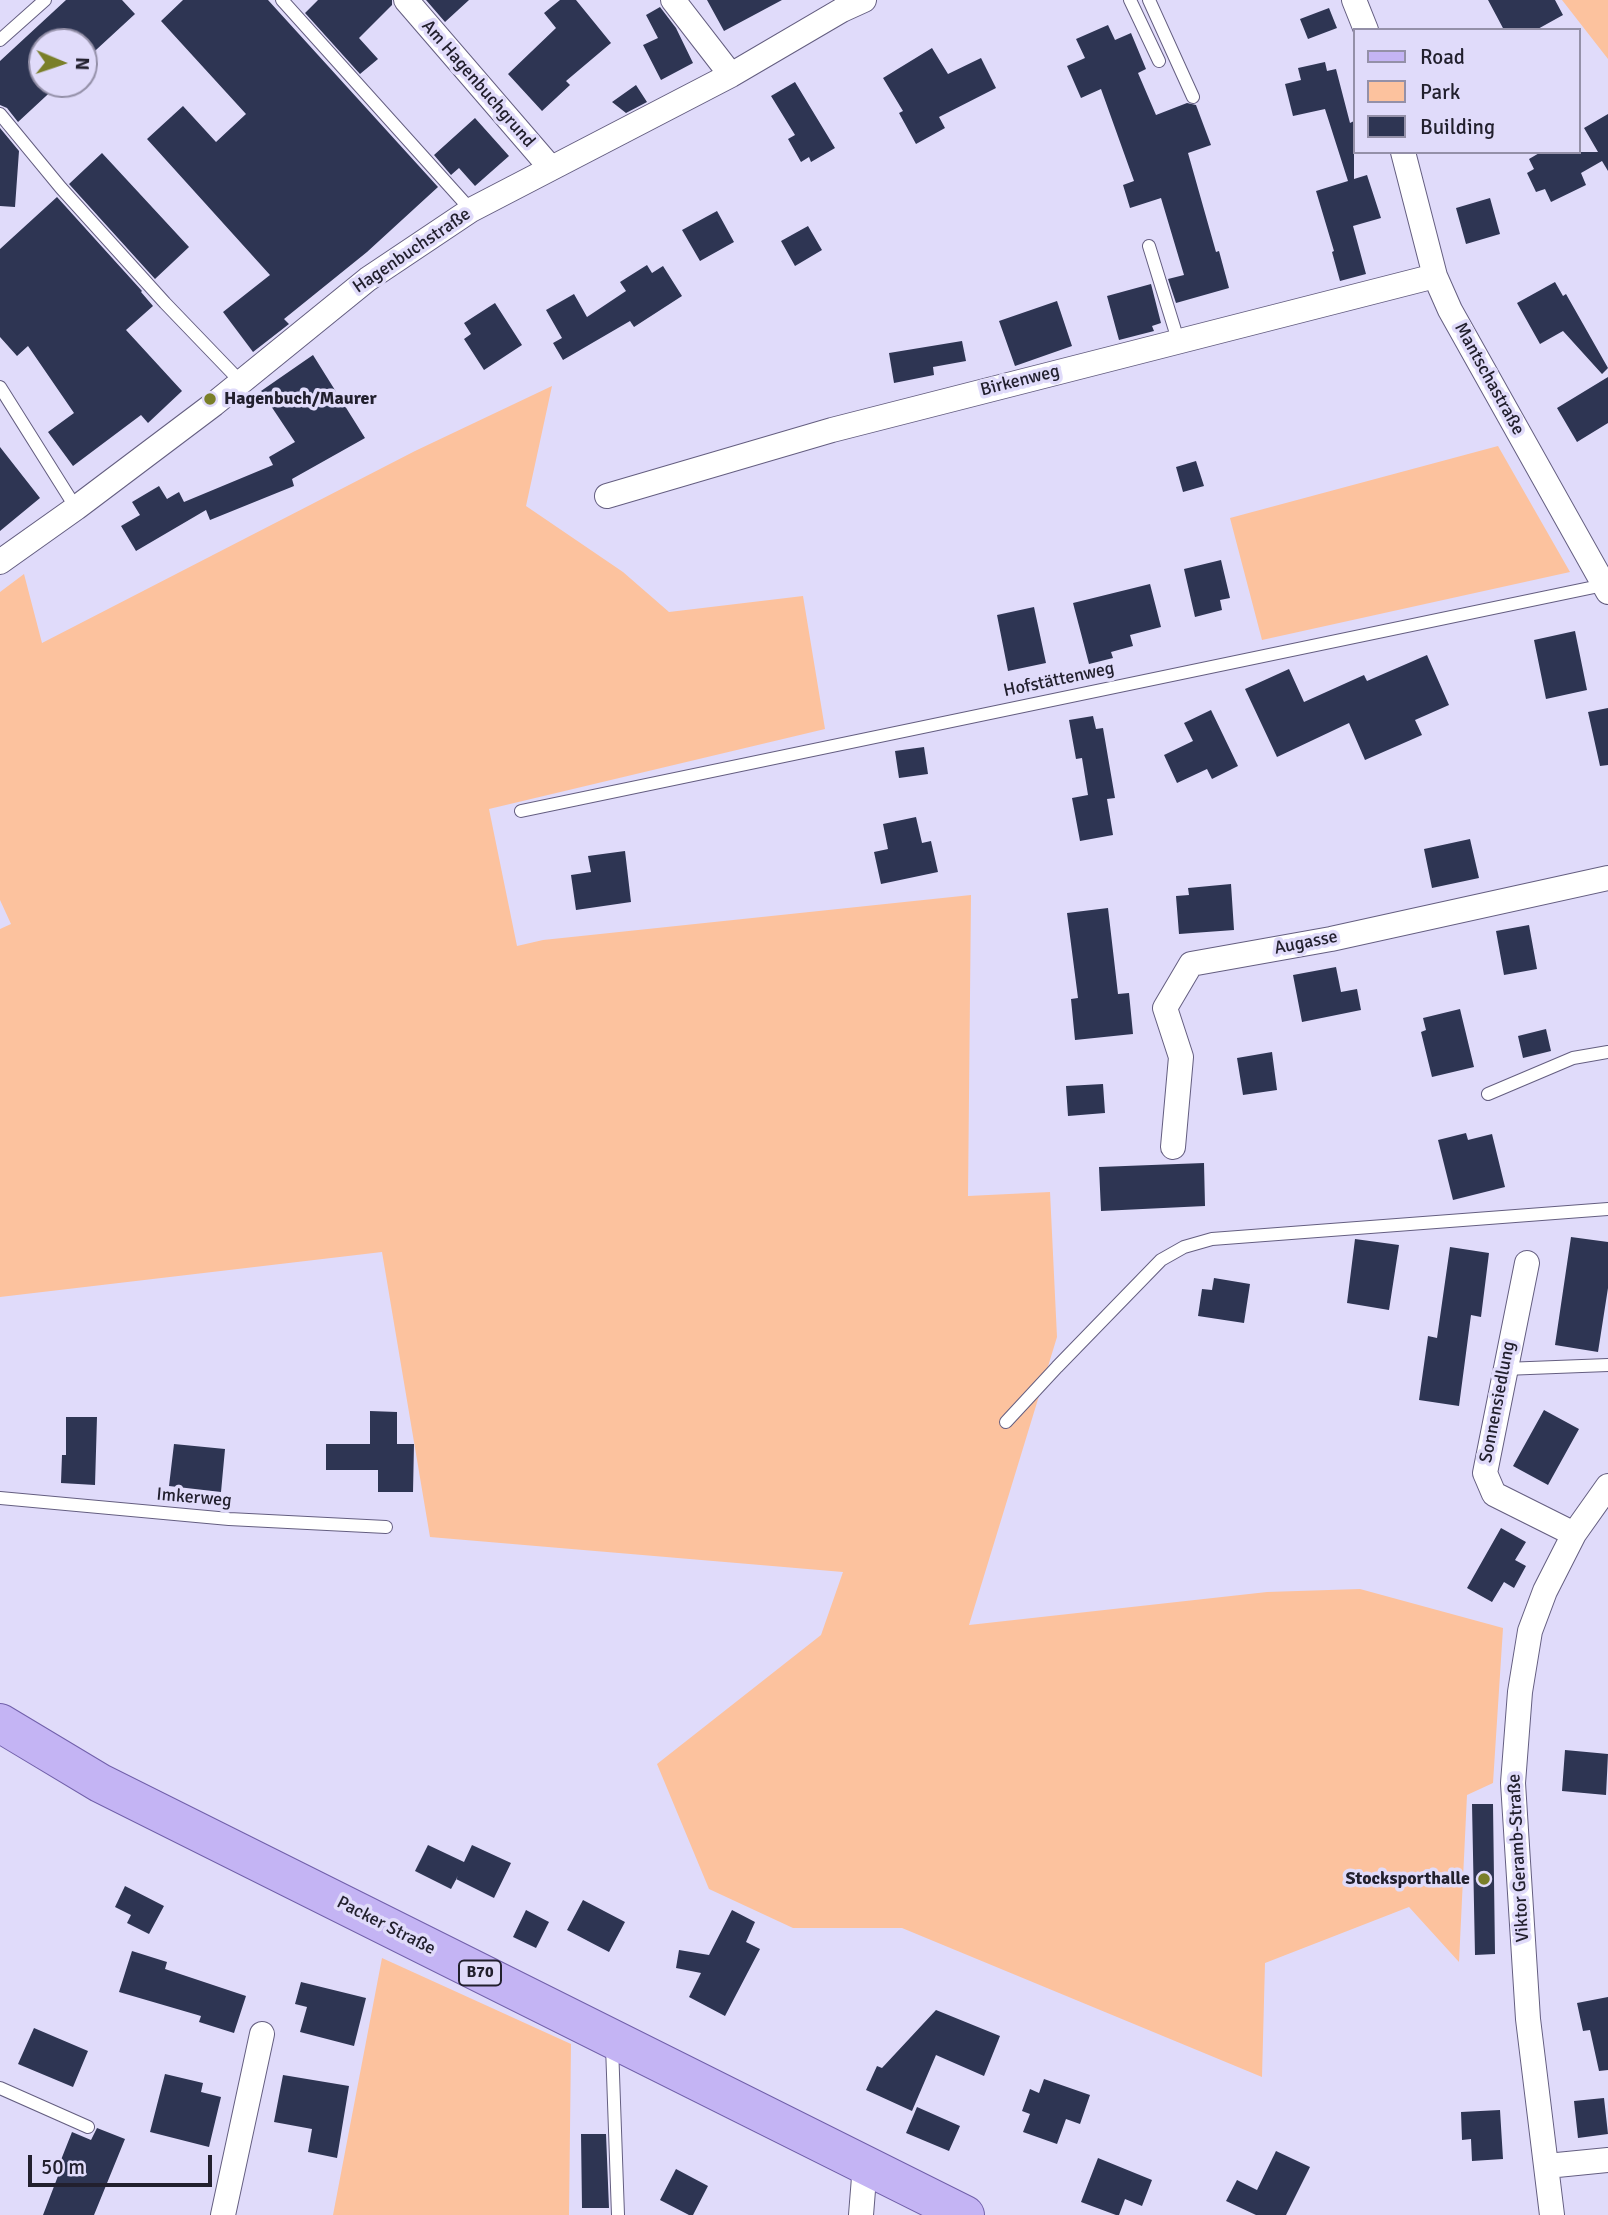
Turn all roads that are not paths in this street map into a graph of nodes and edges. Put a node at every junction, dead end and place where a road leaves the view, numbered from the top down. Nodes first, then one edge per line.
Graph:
1 (44, 0) edge
2 (282, 0) edge
3 (406, 0) edge
4 (673, 0) edge
5 (1130, 0) edge
6 (1149, 0) edge
7 (1354, 0) edge
8 (849, 3) edge
9 (1365, 28) edge
10 (0, 40) edge
11 (1159, 61) dead end
12 (731, 75) junction
13 (1193, 97) dead end
14 (0, 114) edge
15 (1404, 154) edge
16 (550, 167) junction
17 (471, 210) junction
18 (1149, 246) dead end
19 (1435, 276) junction
20 (1178, 340) junction
21 (241, 382) junction
22 (0, 387) edge
23 (607, 496) dead end
24 (76, 508) junction
25 (0, 562) edge
26 (1606, 588) edge
27 (521, 811) dead end
28 (1608, 878) edge
29 (1608, 1052) edge
30 (1488, 1094) dead end
31 (1173, 1147) dead end
32 (1608, 1209) edge
33 (1527, 1262) dead end
34 (1608, 1365) edge
35 (1504, 1369) junction
36 (1006, 1423) dead end
37 (1608, 1486) edge
38 (0, 1498) edge
39 (386, 1527) dead end
40 (1574, 1534) junction
41 (0, 1723) edge
42 (262, 2034) dead end
43 (612, 2039) junction
44 (0, 2088) edge
45 (88, 2127) dead end
46 (1608, 2160) edge
47 (864, 2165) junction
48 (1547, 2166) junction
49 (223, 2215) edge
50 (618, 2215) edge
51 (861, 2215) edge
52 (965, 2215) edge
53 (1552, 2215) edge

1 - 10 lane
2 - 17 lane
3 - 16 street, Am Hagenbuchgrund
4 - 12 street
5 - 11 lane
6 - 13 lane
7 - 9 street
8 - 12 street, Hagenbuchstraße
12 - 16 street, Hagenbuchstraße
14 - 21 lane
15 - 19 street, Mantschastraße
16 - 17 street, Hagenbuchstraße
17 - 21 street, Hagenbuchstraße
18 - 20 lane
19 - 20 street, Birkenweg
19 - 26 street, Mantschastraße
20 - 23 street, Birkenweg
21 - 24 street, Hagenbuchstraße
22 - 24 lane
24 - 25 street, Hagenbuchstraße
26 - 27 lane, Hofstättenweg
28 - 31 street, Augasse
29 - 30 lane
32 - 36 lane
33 - 35 street, Sonnensiedlung
34 - 35 lane
35 - 40 street, Sonnensiedlung
37 - 40 street, Viktor Geramb-Straße
38 - 39 lane, Imkerweg
40 - 48 street, Viktor Geramb-Straße
41 - 43 main road, Packer Straße / B70
42 - 49 street
43 - 47 main road, Packer Straße / B70
43 - 50 lane
44 - 45 lane
46 - 48 street
47 - 51 street
47 - 52 main road, Packer Straße / B70
48 - 53 street, Viktor Geramb-Straße

